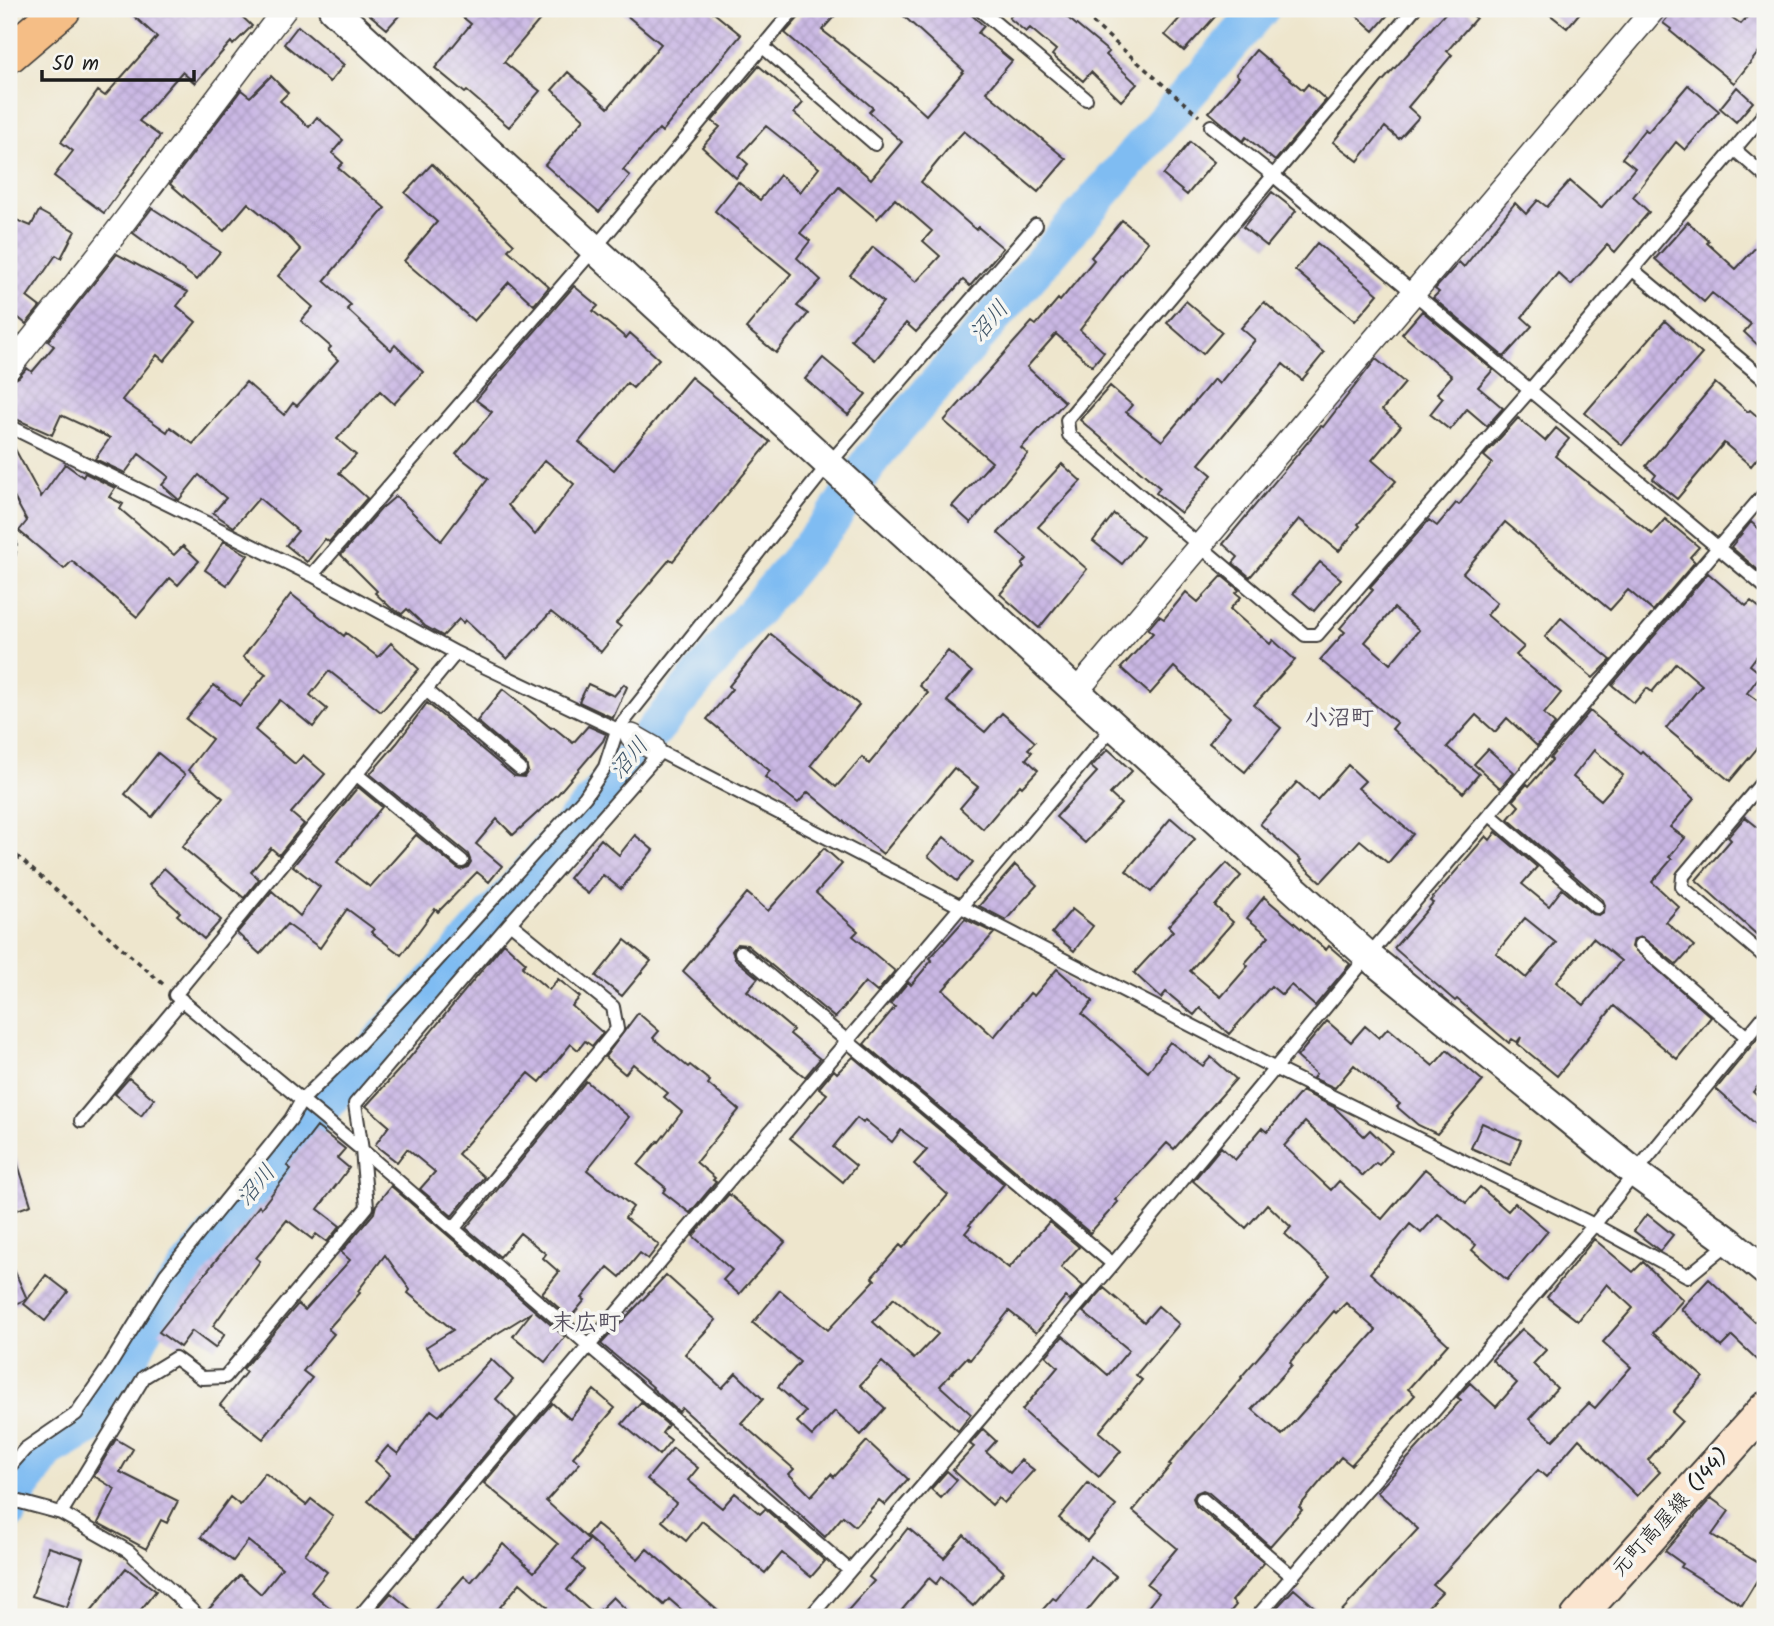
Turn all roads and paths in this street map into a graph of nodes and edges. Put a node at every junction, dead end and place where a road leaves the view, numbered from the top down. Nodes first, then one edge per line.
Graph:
1 (62, 9) edge
2 (285, 9) edge
3 (333, 9) edge
4 (794, 9) edge
5 (979, 9) edge
6 (1077, 9) edge
7 (1414, 9) edge
8 (1654, 9) edge
9 (763, 47) junction
10 (9, 54) edge
11 (1086, 99) dead end
12 (1765, 113) edge
13 (1211, 126) joint
14 (875, 144) dead end
15 (1735, 150) junction
16 (1274, 176) junction
17 (1765, 176) edge
18 (1036, 225) dead end
19 (594, 249) junction
20 (1633, 270) junction
21 (1412, 293) junction
22 (9, 368) edge
23 (1765, 380) edge
24 (1530, 390) junction
25 (9, 426) edge
26 (828, 465) junction
27 (1765, 493) edge
28 (9, 512) edge
29 (1198, 546) junction
30 (1718, 547) junction
31 (312, 575) junction
32 (9, 576) edge
33 (1765, 587) edge
34 (456, 653) junction
35 (426, 690) junction
36 (1076, 692) junction
37 (1114, 726) junction
38 (624, 733) junction
39 (656, 750) junction
40 (520, 769) dead end
41 (356, 774) junction
42 (1765, 779) edge
43 (1490, 815) junction
44 (9, 849) edge
45 (462, 861) dead end
46 (960, 907) junction
47 (1597, 907) dead end
48 (510, 923) junction
49 (1640, 946) dead end
50 (741, 952) dead end
51 (1368, 956) junction
52 (1765, 957) edge
53 (178, 998) junction
54 (1765, 1015) edge
55 (1747, 1037) junction
56 (846, 1042) junction
57 (1274, 1068) junction
58 (302, 1100) junction
59 (81, 1121) dead end
60 (362, 1150) junction
61 (1635, 1173) junction
62 (1594, 1225) junction
63 (454, 1228) junction
64 (1730, 1242) junction
65 (1113, 1264) junction
66 (1765, 1271) edge
67 (590, 1345) junction
68 (1765, 1409) edge
69 (9, 1467) edge
70 (9, 1499) edge
71 (1202, 1499) dead end
72 (61, 1513) junction
73 (849, 1570) junction
74 (1292, 1576) junction
75 (188, 1607) junction
76 (178, 1617) edge
77 (200, 1617) edge
78 (359, 1617) edge
79 (810, 1617) edge
80 (1257, 1617) edge
81 (1578, 1617) edge

1 - 10 main road
2 - 22 street
3 - 19 street
4 - 9 lane
5 - 11 lane
6 - 13 path
7 - 16 lane
8 - 21 street
9 - 14 lane
9 - 19 lane
12 - 15 lane
13 - 16 lane
15 - 17 lane
15 - 20 lane
16 - 21 lane
16 - 29 lane
18 - 26 lane
19 - 26 street
19 - 31 lane
20 - 23 lane
20 - 24 lane
21 - 24 lane
21 - 29 street
24 - 29 lane
24 - 30 lane
25 - 31 lane
26 - 36 street
26 - 38 lane
27 - 30 lane
28 - 32 path
29 - 36 street
30 - 33 lane
30 - 43 lane
31 - 34 lane
34 - 35 lane
34 - 38 lane
35 - 40 lane
35 - 41 lane
36 - 37 street
37 - 46 lane
37 - 51 street
38 - 39 street
38 - 58 lane
39 - 46 lane
39 - 48 lane
41 - 45 lane
41 - 53 lane
42 - 52 lane
43 - 47 lane
43 - 51 lane
44 - 53 path
46 - 56 lane
46 - 57 lane
48 - 60 lane
48 - 63 lane
49 - 55 lane
50 - 56 lane
51 - 57 lane
51 - 61 street
53 - 58 lane
53 - 59 lane
54 - 55 lane
55 - 61 lane
56 - 65 lane
56 - 67 lane
57 - 62 lane
57 - 65 lane
58 - 60 lane
58 - 69 lane
60 - 63 lane
60 - 72 lane
61 - 62 lane
61 - 64 street
62 - 64 lane
62 - 74 lane
63 - 67 lane
64 - 66 street
65 - 73 lane
67 - 73 lane
67 - 78 lane
68 - 81 main road, 元町高屋線 (144)
70 - 72 lane
71 - 74 lane
72 - 75 lane
73 - 79 lane
74 - 80 lane
75 - 76 lane
75 - 77 lane

